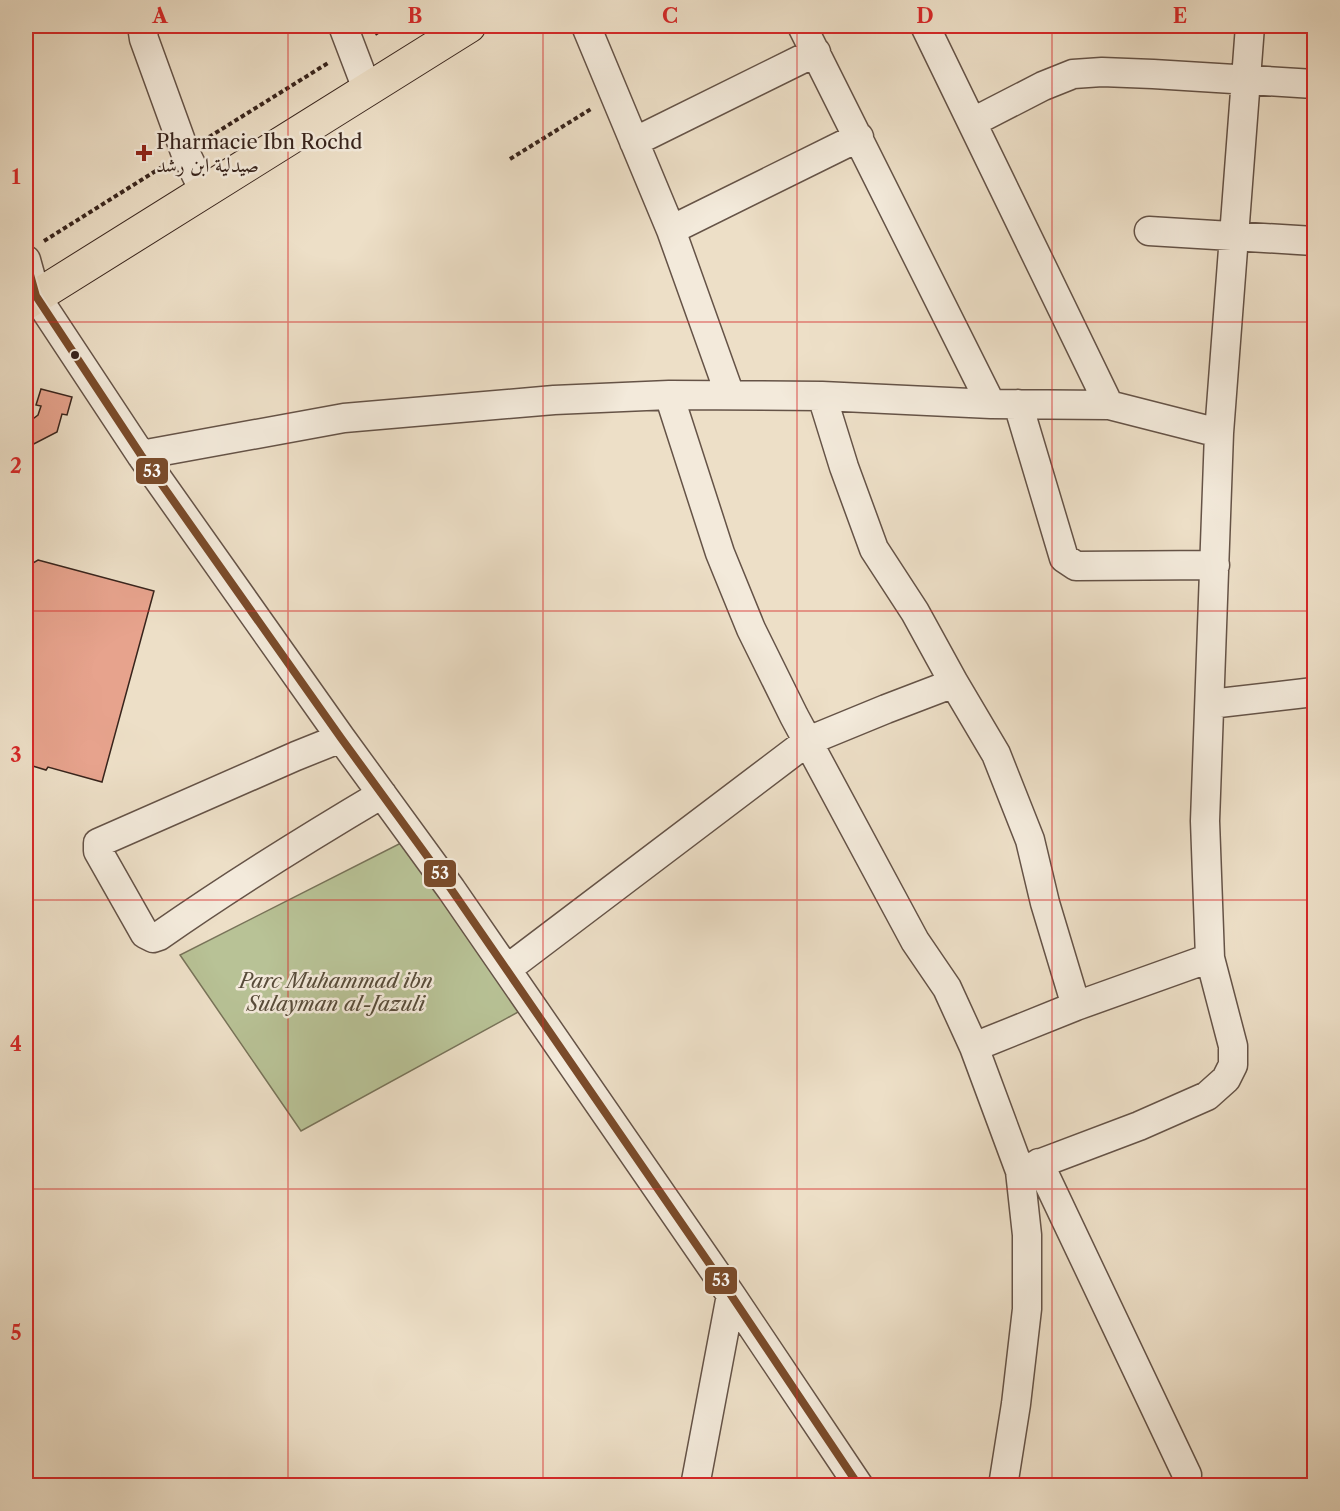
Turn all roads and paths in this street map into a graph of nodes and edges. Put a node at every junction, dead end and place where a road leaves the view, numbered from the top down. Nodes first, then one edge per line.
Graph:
1 (142, 26) edge
2 (343, 26) edge
3 (586, 26) edge
4 (802, 26) edge
5 (926, 26) edge
6 (1250, 26) edge
7 (460, 28) edge
8 (816, 52) junction
9 (1247, 79) junction
10 (1314, 84) edge
11 (368, 90) junction
12 (614, 95) junction
13 (973, 122) junction
14 (859, 137) junction
15 (634, 142) junction
16 (510, 159) dead end
17 (204, 191) junction
18 (670, 230) junction
19 (1149, 231) dead end
20 (1234, 236) junction
21 (1314, 241) edge
22 (26, 260) edge
23 (31, 300) edge
24 (669, 395) junction
25 (730, 395) junction
26 (822, 396) junction
27 (1004, 404) junction
28 (1109, 405) junction
29 (1219, 433) junction
30 (141, 456) junction
31 (1215, 565) junction
32 (954, 683) junction
33 (1314, 692) edge
34 (1210, 704) junction
35 (341, 738) junction
36 (808, 741) junction
37 (382, 794) junction
38 (1210, 958) junction
39 (507, 969) junction
40 (1076, 1006) junction
41 (974, 1047) junction
42 (1029, 1167) junction
43 (730, 1295) junction
44 (1188, 1475) dead end
45 (695, 1485) edge
46 (859, 1485) edge
47 (1002, 1485) edge

1 - 17 street
2 - 11 street
3 - 12 street
4 - 8 street
5 - 13 street
6 - 9 street
7 - 11 main road
8 - 14 street
8 - 15 street
9 - 10 street
9 - 13 street
9 - 20 street
11 - 17 main road
12 - 15 street
12 - 16 path
13 - 28 street
14 - 18 street
14 - 27 street
15 - 18 street
17 - 23 main road
18 - 25 street
19 - 20 street
20 - 21 street
20 - 29 street
22 - 23 street
23 - 30 street
24 - 25 street
24 - 30 street
24 - 36 street
25 - 26 street
26 - 27 street
26 - 32 street
27 - 28 street
27 - 31 street
28 - 29 street
29 - 31 street
30 - 35 street
31 - 34 street
32 - 36 street
32 - 40 street
33 - 34 street
34 - 38 street
35 - 37 street
35 - 37 street
36 - 39 street
36 - 41 street
37 - 39 street
38 - 40 street
38 - 42 street
39 - 43 street
40 - 41 street
41 - 42 street
42 - 44 street
42 - 47 street
43 - 45 street
43 - 46 street

